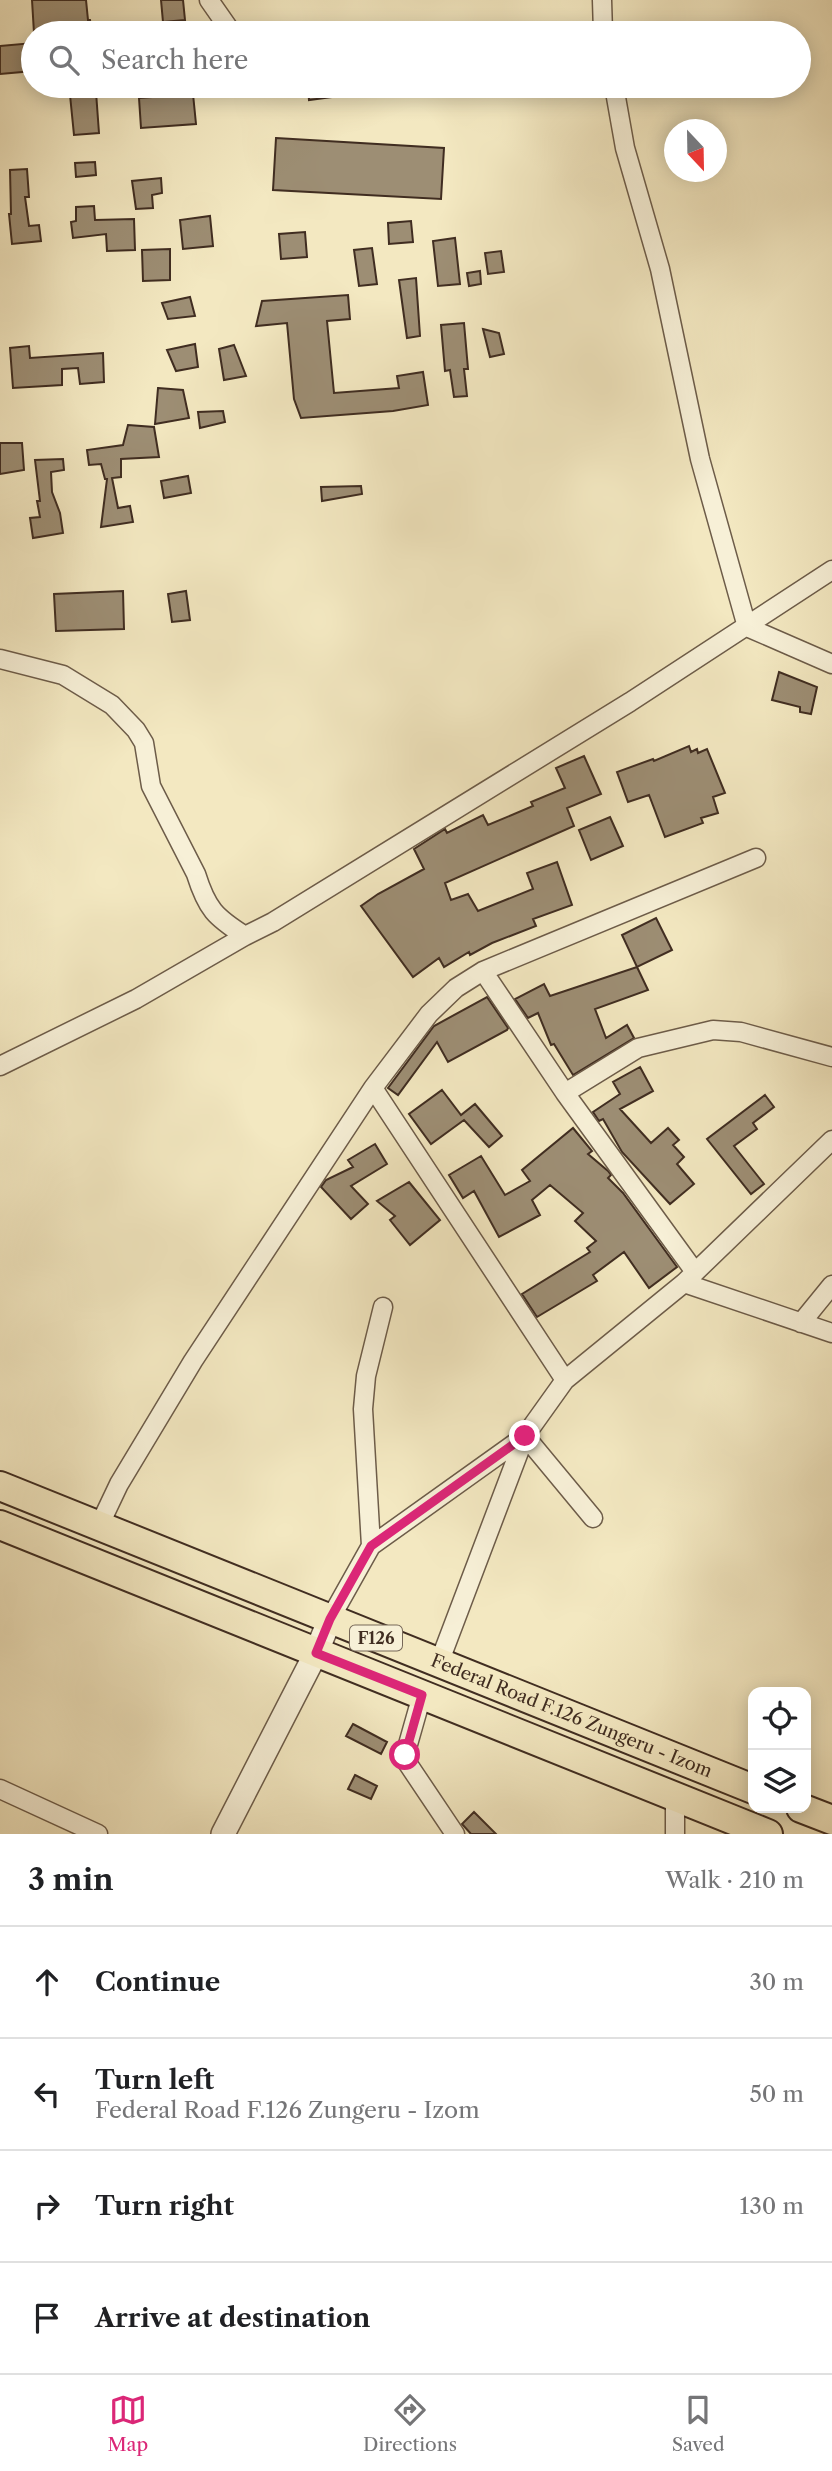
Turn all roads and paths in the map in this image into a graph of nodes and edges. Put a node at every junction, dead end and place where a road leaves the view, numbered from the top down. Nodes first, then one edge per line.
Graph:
1 (209, 0) edge
2 (603, 0) edge
3 (224, 21) edge
4 (603, 21) edge
5 (616, 98) edge
6 (832, 570) edge
7 (747, 627) junction
8 (0, 659) edge
9 (832, 664) edge
10 (756, 858) dead end
11 (245, 936) junction
12 (483, 971) junction
13 (832, 1056) edge
14 (0, 1066) edge
15 (373, 1088) junction
16 (565, 1093) junction
17 (832, 1140) edge
18 (689, 1277) junction
19 (832, 1285) edge
20 (383, 1307) dead end
21 (801, 1323) junction
22 (832, 1333) edge
23 (565, 1380) junction
24 (525, 1436) junction
25 (0, 1486) edge
26 (593, 1518) dead end
27 (100, 1524) junction
28 (0, 1525) edge
29 (371, 1546) junction
30 (330, 1619) junction
31 (316, 1653) junction
32 (439, 1663) junction
33 (422, 1695) junction
34 (748, 1787) edge
35 (0, 1788) edge
36 (676, 1798) junction
37 (811, 1812) edge
38 (832, 1820) edge
39 (98, 1834) edge
40 (223, 1834) edge
41 (455, 1834) edge
42 (675, 1834) edge
43 (768, 1834) edge

1 - 3 street
2 - 4 street
5 - 7 street
6 - 7 street
7 - 9 street
7 - 11 street
8 - 11 street
10 - 12 street
11 - 14 street
12 - 15 street
12 - 16 street
13 - 16 street
15 - 23 street
15 - 27 street
16 - 18 street
17 - 18 street
18 - 21 street
18 - 23 street
19 - 21 street
20 - 29 street
21 - 22 street
23 - 24 street
24 - 26 street
24 - 29 street
24 - 32 street
25 - 27 main road, Federal Road F.126 Zungeru - Izom / F126
27 - 30 main road, Federal Road F.126 Zungeru - Izom / F126
28 - 31 main road, Federal Road F.126 Zungeru - Izom / F126
29 - 30 street
30 - 31 street
30 - 32 main road, Federal Road F.126 Zungeru - Izom / F126
31 - 33 main road, Federal Road F.126 Zungeru - Izom / F126
31 - 40 street
32 - 34 main road, Federal Road F.126 Zungeru - Izom / F126
33 - 36 main road, Federal Road F.126 Zungeru - Izom / F126
33 - 41 street
35 - 39 street
36 - 42 street
36 - 43 main road, Federal Road F.126 Zungeru - Izom / F126
37 - 38 main road

